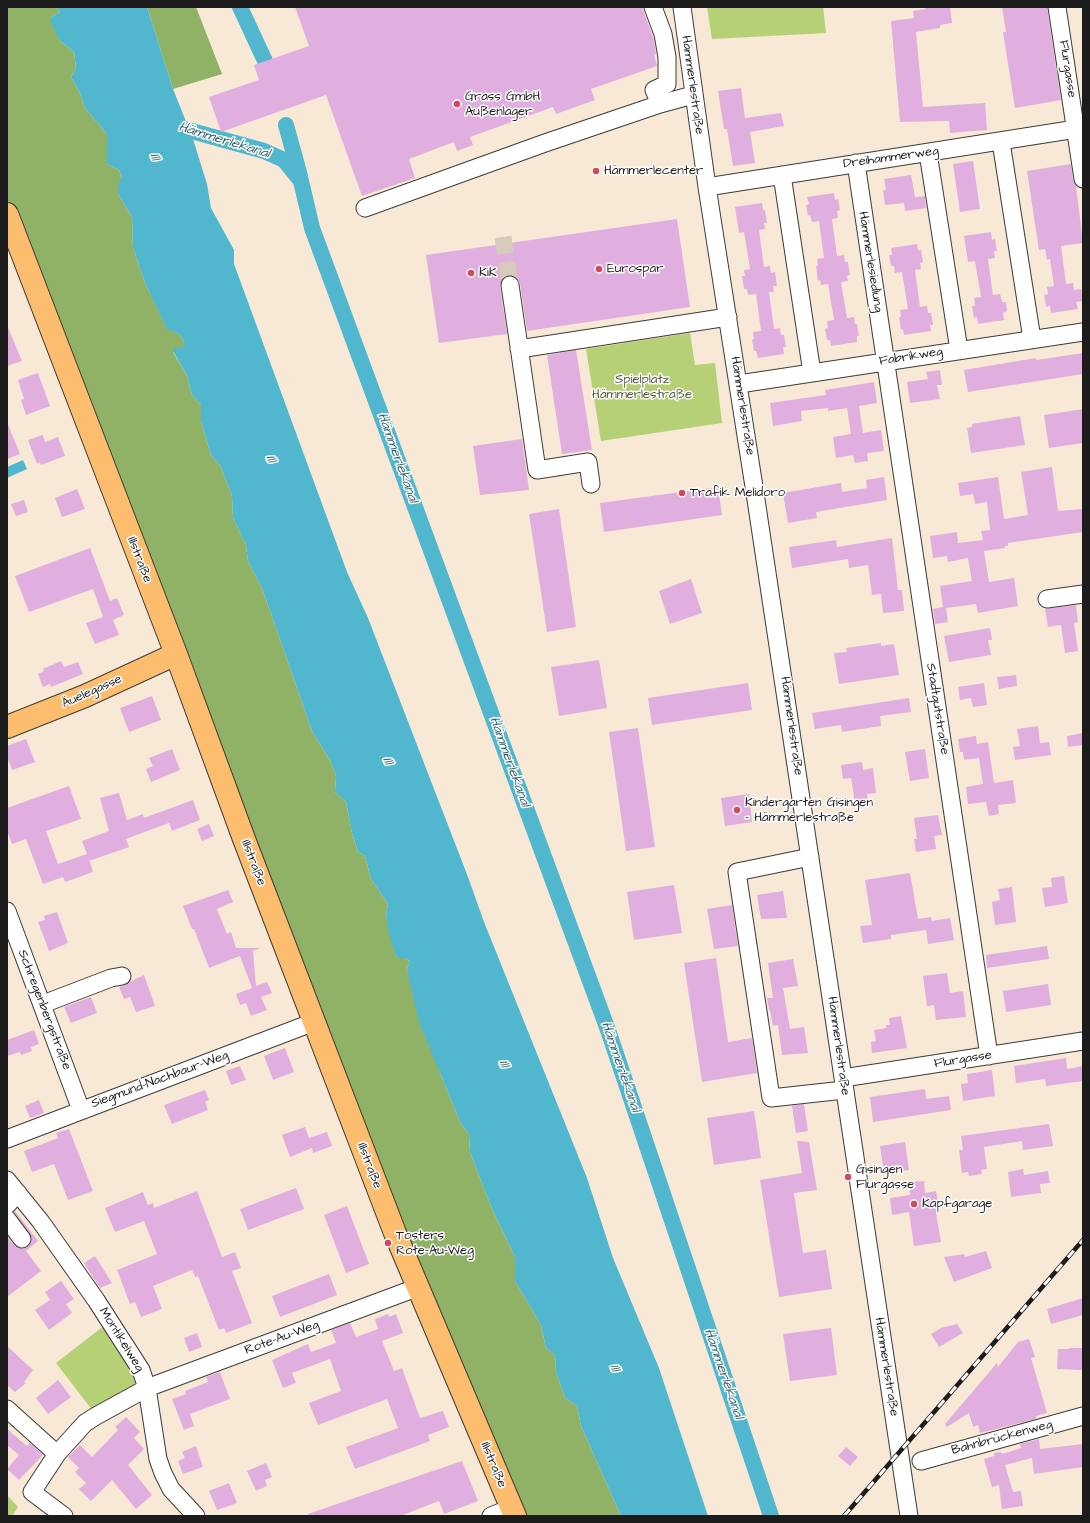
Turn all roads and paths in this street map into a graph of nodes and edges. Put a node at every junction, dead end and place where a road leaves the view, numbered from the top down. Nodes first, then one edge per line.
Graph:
1 (653, 7) edge
2 (682, 7) edge
3 (1057, 7) edge
4 (693, 95) junction
5 (660, 104) junction
6 (1076, 129) junction
7 (1001, 142) junction
8 (928, 153) junction
9 (856, 163) junction
10 (782, 175) junction
11 (1083, 179) edge
12 (707, 187) junction
13 (365, 208) dead end
14 (7, 214) edge
15 (510, 285) tunnel mouth
16 (728, 317) junction
17 (1083, 332) edge
18 (1032, 339) junction
19 (519, 350) junction
20 (959, 350) junction
21 (885, 362) junction
22 (812, 373) junction
23 (738, 384) junction
24 (591, 484) dead end
25 (1083, 594) edge
26 (1047, 600) dead end
27 (176, 654) junction
28 (7, 727) edge
29 (810, 857) junction
30 (7, 911) edge
31 (122, 976) dead end
32 (42, 1004) junction
33 (314, 1022) junction
34 (1083, 1041) edge
35 (989, 1056) junction
36 (843, 1084) junction
37 (81, 1110) junction
38 (7, 1139) edge
39 (7, 1180) edge
40 (12, 1199) edge
41 (7, 1219) edge
42 (22, 1239) dead end
43 (416, 1288) junction
44 (147, 1388) junction
45 (7, 1409) edge
46 (1083, 1416) edge
47 (57, 1454) junction
48 (921, 1461) dead end
49 (513, 1512) edge
50 (64, 1516) edge
51 (196, 1516) edge
52 (491, 1516) edge
53 (909, 1516) edge

1 - 5 street
2 - 4 street, Hämmerlestraße
3 - 6 street, Flurgasse
4 - 5 street
4 - 12 street, Hämmerlestraße
5 - 13 street
6 - 7 street, Dreihammerweg
6 - 11 street, Flurgasse
7 - 8 street, Dreihammerweg
7 - 18 street
8 - 9 street, Dreihammerweg
8 - 20 street
9 - 10 street, Dreihammerweg
9 - 21 street, Hämmerlesiedlung
10 - 12 street, Dreihammerweg
10 - 22 street
12 - 16 street, Hämmerlestraße
14 - 27 main road, Illstraße
15 - 19 street
16 - 19 street
16 - 23 street, Hämmerlestraße
17 - 18 street, Fabrikweg
18 - 20 street, Fabrikweg
19 - 24 street
20 - 21 street, Fabrikweg
21 - 22 street, Fabrikweg
21 - 35 street, Stadtgutstraße
22 - 23 street, Fabrikweg
23 - 29 street, Hämmerlestraße
25 - 26 street
27 - 28 main road, Äuelegasse
27 - 33 main road, Illstraße
29 - 36 street, Hämmerlestraße
29 - 36 street, Flurgasse
30 - 32 street, Schregenbergstraße
31 - 32 street
32 - 37 street, Schregenbergstraße
33 - 37 street, Siegmund-Nachbaur-Weg
33 - 43 main road, Illstraße
34 - 35 street, Flurgasse
35 - 36 street, Flurgasse
36 - 53 street, Hämmerlestraße
37 - 38 street, Siegmund-Nachbaur-Weg
39 - 40 street, Montikelweg
40 - 44 street, Montikelweg
41 - 42 street
43 - 44 street, Rote-Au-Weg
43 - 49 main road, Illstraße
44 - 47 street, Rote-Au-Weg
44 - 51 street, Montikelweg
45 - 47 street
46 - 48 street, Bahnbrückenweg
47 - 50 street, Rote-Au-Weg
49 - 52 street, Illstraße

